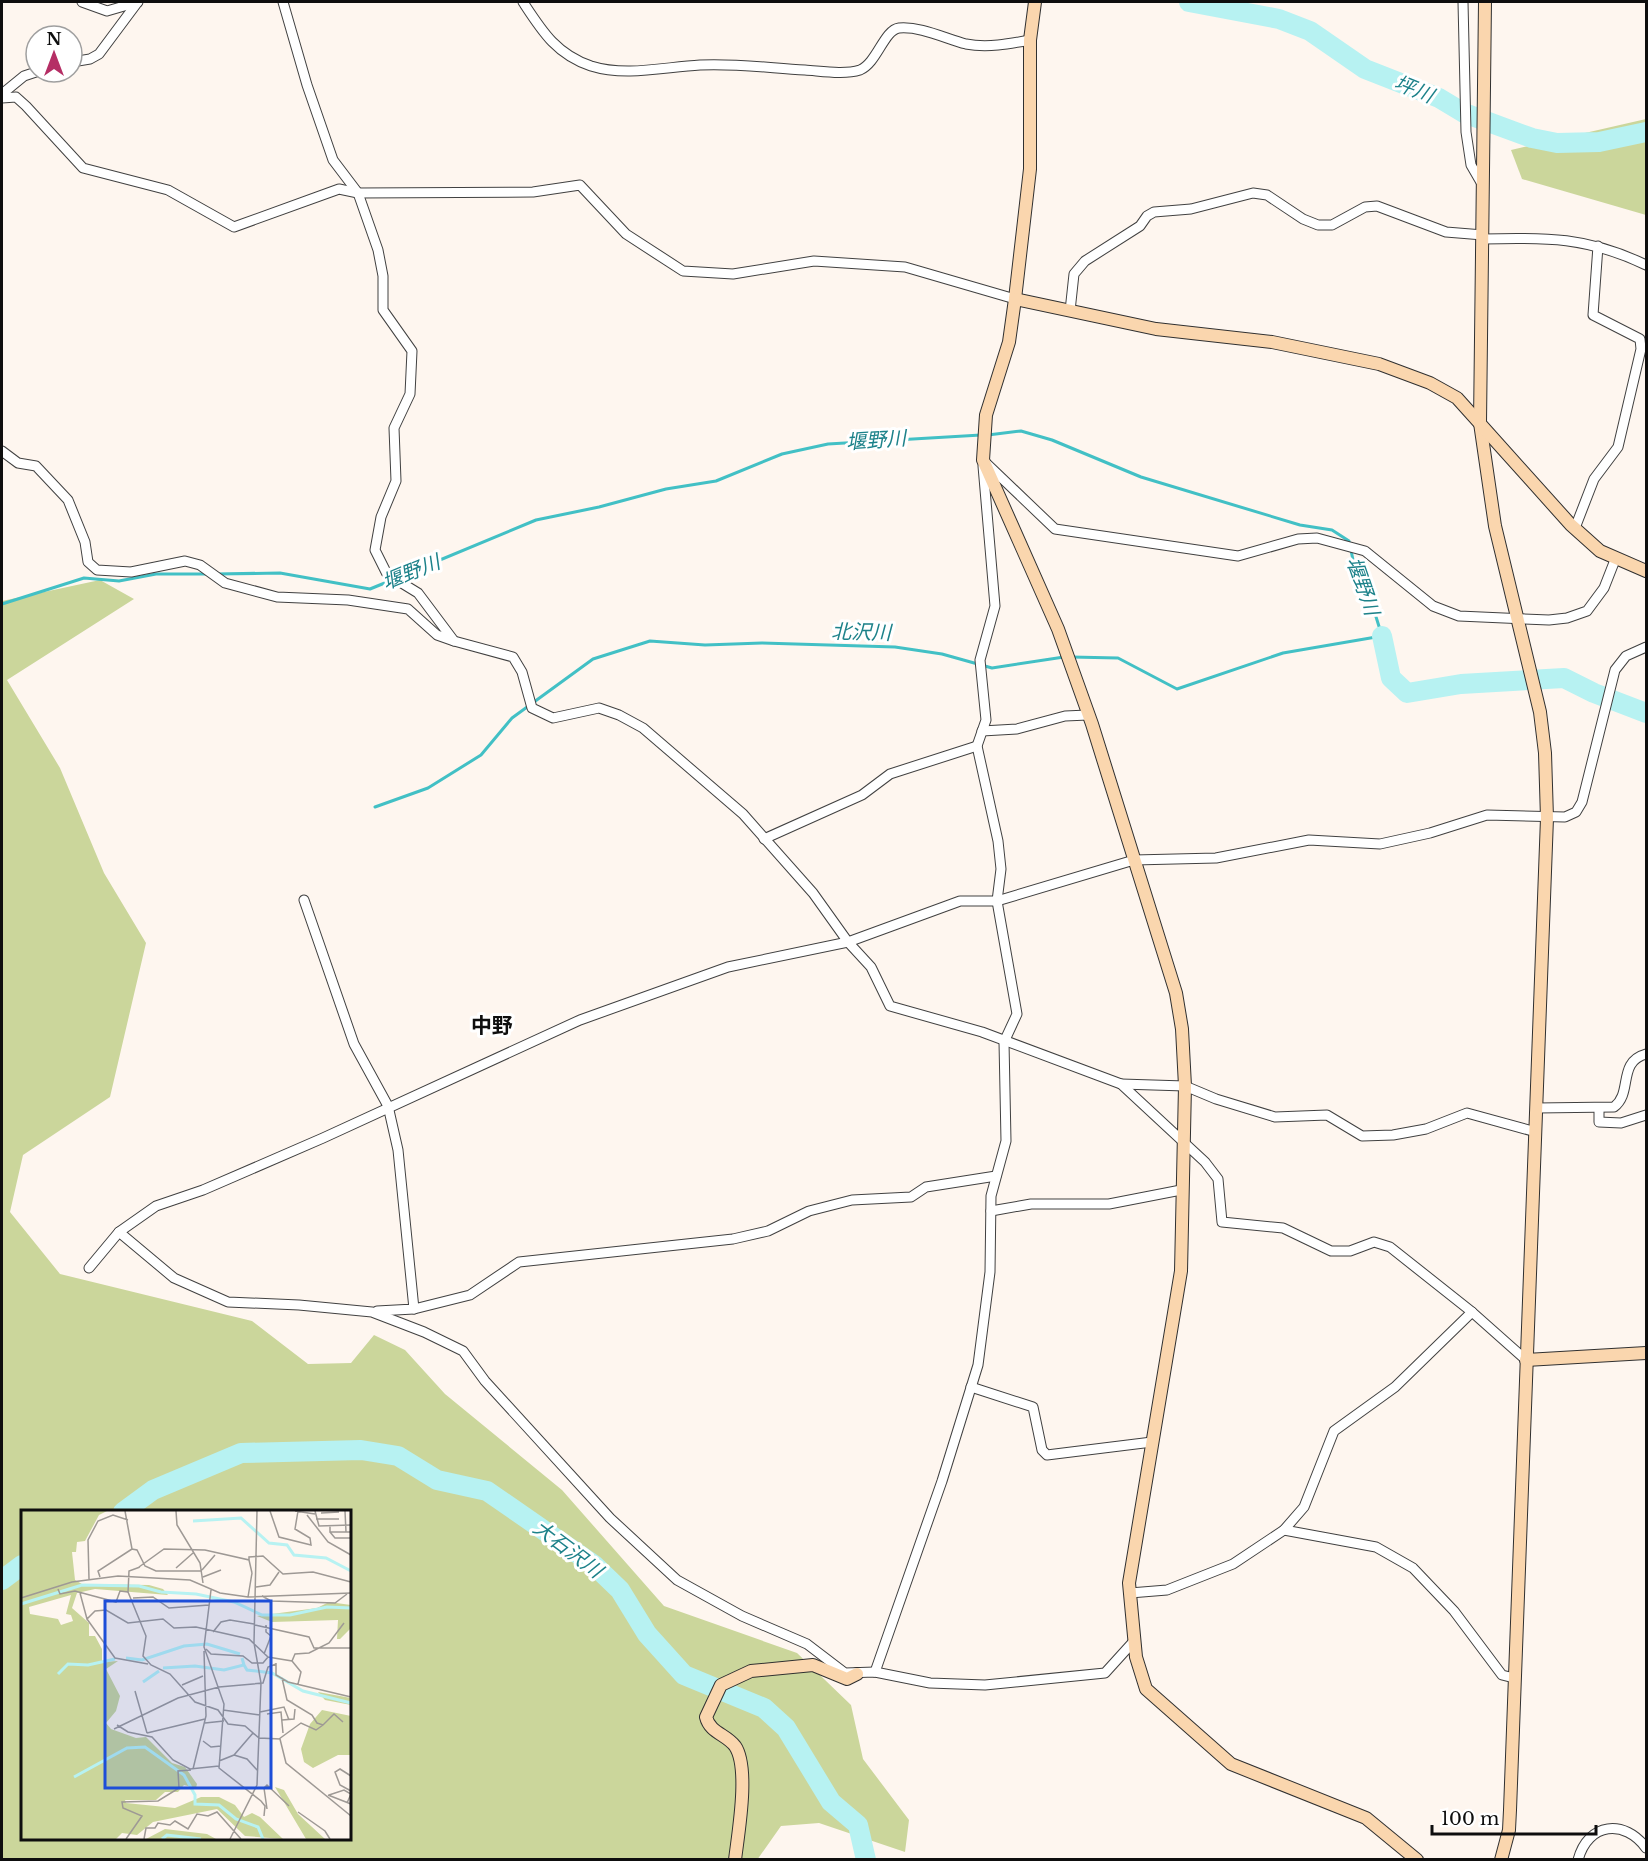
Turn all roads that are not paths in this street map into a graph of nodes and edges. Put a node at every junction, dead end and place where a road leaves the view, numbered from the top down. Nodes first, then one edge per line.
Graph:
1 (82, 2) edge
2 (138, 2) edge
3 (283, 2) edge
4 (524, 2) edge
5 (1035, 2) edge
6 (1462, 2) edge
7 (1485, 2) edge
8 (1030, 40) junction
9 (84, 60) edge
10 (24, 76) edge
11 (2, 94) edge
12 (2, 98) edge
13 (1483, 186) junction
14 (358, 193) junction
15 (1483, 237) junction
16 (1598, 246) junction
17 (1647, 265) edge
18 (1015, 299) junction
19 (1070, 311) junction
20 (1480, 423) junction
21 (2, 451) edge
22 (982, 460) junction
23 (1575, 528) junction
24 (1615, 560) junction
25 (1647, 571) edge
26 (1519, 617) junction
27 (454, 641) junction
28 (1647, 647) edge
29 (1088, 715) junction
30 (982, 731) junction
31 (977, 746) junction
32 (1547, 818) junction
33 (764, 839) junction
34 (1134, 860) junction
35 (304, 900) dead end
36 (997, 901) junction
37 (848, 942) junction
38 (1004, 1042) junction
39 (1647, 1054) edge
40 (1121, 1084) junction
41 (1185, 1086) junction
42 (388, 1106) junction
43 (1537, 1108) junction
44 (1599, 1108) junction
45 (1647, 1115) edge
46 (1536, 1132) junction
47 (1183, 1141) junction
48 (996, 1176) junction
49 (1181, 1190) junction
50 (991, 1211) junction
51 (119, 1232) junction
52 (89, 1269) dead end
53 (414, 1310) junction
54 (372, 1312) junction
55 (1472, 1312) junction
56 (1647, 1353) edge
57 (1526, 1360) junction
58 (971, 1386) junction
59 (1152, 1442) junction
60 (1284, 1530) junction
61 (1130, 1593) junction
62 (1134, 1641) junction
63 (875, 1672) junction
64 (857, 1674) junction
65 (1514, 1678) junction
66 (1647, 1848) edge
67 (735, 1860) edge
68 (1418, 1860) edge
69 (1501, 1860) edge
70 (1578, 1860) edge

1 - 2 street
2 - 9 street
3 - 14 street
4 - 8 street
5 - 8 street
6 - 13 street
7 - 13 street
8 - 18 street
10 - 11 street
12 - 14 street
13 - 15 street
14 - 18 street
14 - 27 street
15 - 16 street
15 - 19 street
15 - 20 street
16 - 17 street
16 - 23 street
18 - 19 street
18 - 22 street
19 - 20 street
20 - 23 street
20 - 26 street
21 - 27 street
22 - 26 street
22 - 29 street
22 - 30 street
23 - 24 street
24 - 25 street
24 - 26 street
26 - 32 street
27 - 33 street
28 - 32 street
29 - 30 street
29 - 34 street
30 - 31 street
31 - 33 street
31 - 36 street
32 - 34 street
32 - 43 street
33 - 37 street
34 - 36 street
34 - 41 street
35 - 42 street
36 - 37 street
36 - 38 street
37 - 38 street
37 - 42 street
38 - 40 street
38 - 48 street
39 - 44 street
40 - 41 street
40 - 47 street
41 - 46 street
41 - 47 street
42 - 51 street
42 - 53 street
43 - 44 street
43 - 46 street
44 - 45 street
46 - 57 street
47 - 49 street
47 - 55 street
48 - 50 street
48 - 53 street
49 - 50 street
49 - 59 street
50 - 58 street
51 - 52 street
51 - 54 street
53 - 54 street
54 - 64 street
55 - 57 street
55 - 60 street
56 - 57 street
57 - 65 street
58 - 59 street
58 - 63 street
59 - 61 street
60 - 61 street
60 - 65 street
61 - 62 street
62 - 63 street
62 - 68 street
63 - 64 street
64 - 67 street
65 - 69 street
66 - 70 street

